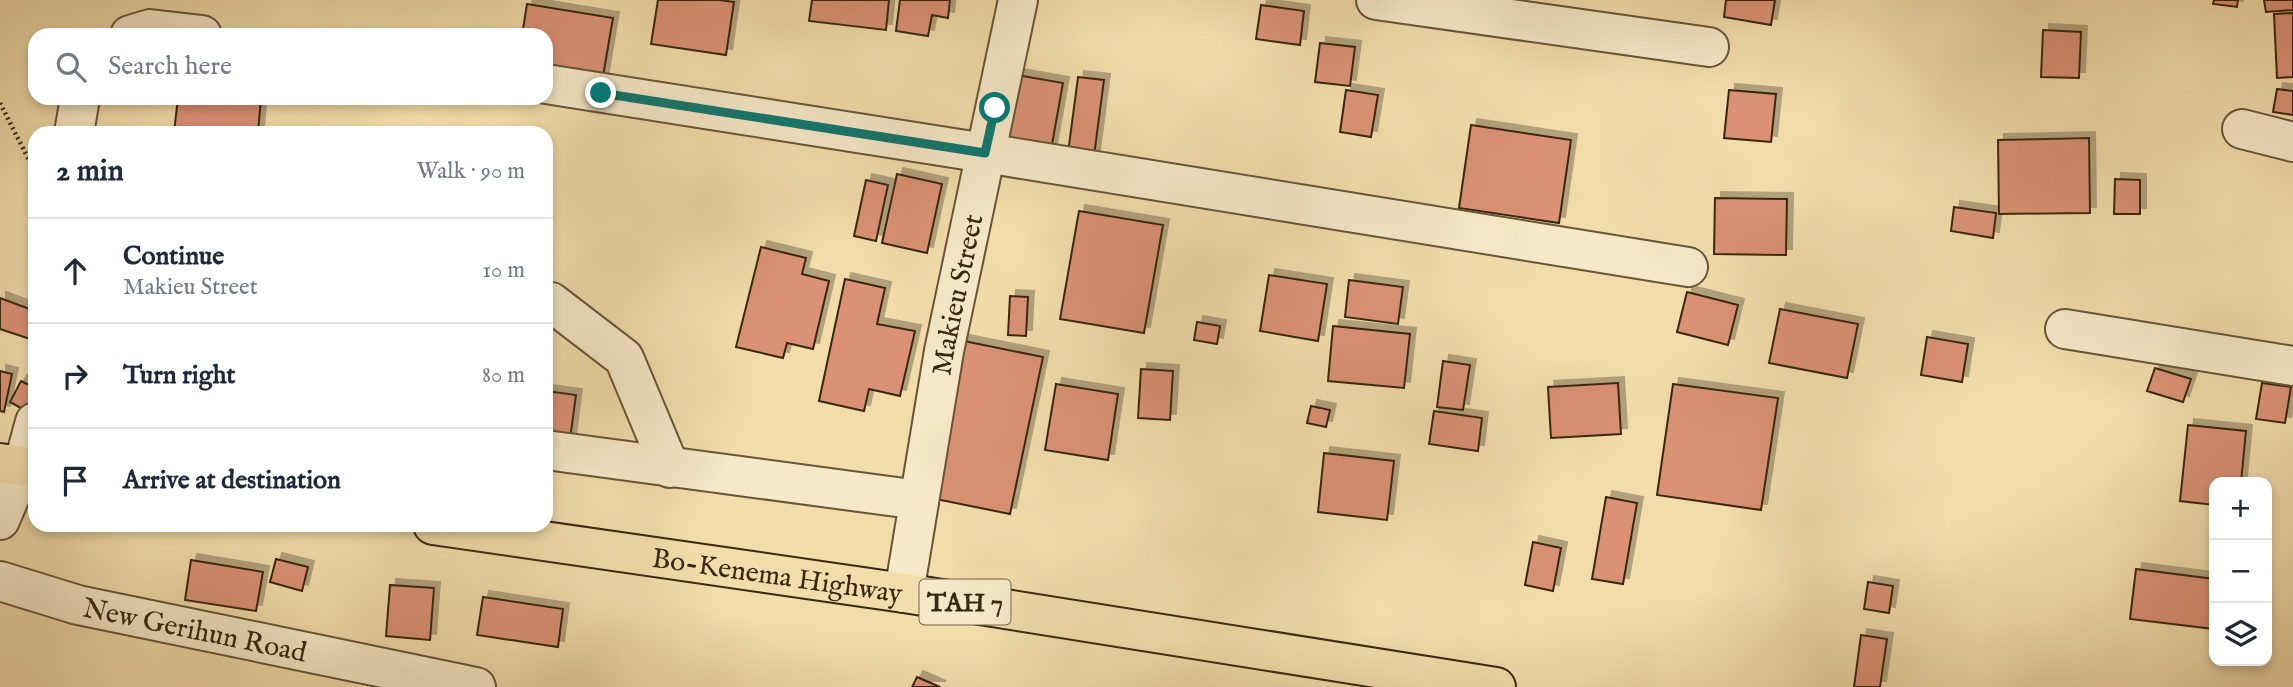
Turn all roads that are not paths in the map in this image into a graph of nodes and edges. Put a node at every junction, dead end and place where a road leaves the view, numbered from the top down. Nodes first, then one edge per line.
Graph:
1 (1018, 0) edge
2 (1376, 0) edge
3 (1709, 47) dead end
4 (553, 85) edge
5 (79, 105) edge
6 (76, 126) edge
7 (2242, 130) dead end
8 (2293, 142) edge
9 (985, 153) junction
10 (1688, 267) dead end
11 (553, 304) edge
12 (2065, 328) dead end
13 (2293, 366) edge
14 (28, 441) edge
15 (553, 451) edge
16 (19, 466) edge
17 (670, 468) junction
18 (919, 500) junction
19 (0, 520) edge
20 (481, 532) edge
21 (0, 581) edge
22 (904, 593) junction
23 (475, 687) edge
24 (1496, 687) edge

1 - 9 street, Makieu Street
2 - 3 street
4 - 9 street
5 - 6 street
7 - 8 street
9 - 10 street
9 - 18 street, Makieu Street
11 - 17 street
12 - 13 street
14 - 16 street
15 - 17 street
16 - 19 street
17 - 18 street
18 - 22 street, Makieu Street
20 - 22 highway, Bo-Kenema Highway / TAH 7
21 - 23 street, New Gerihun Road
22 - 24 highway, Bo-Kenema Highway / TAH 7

